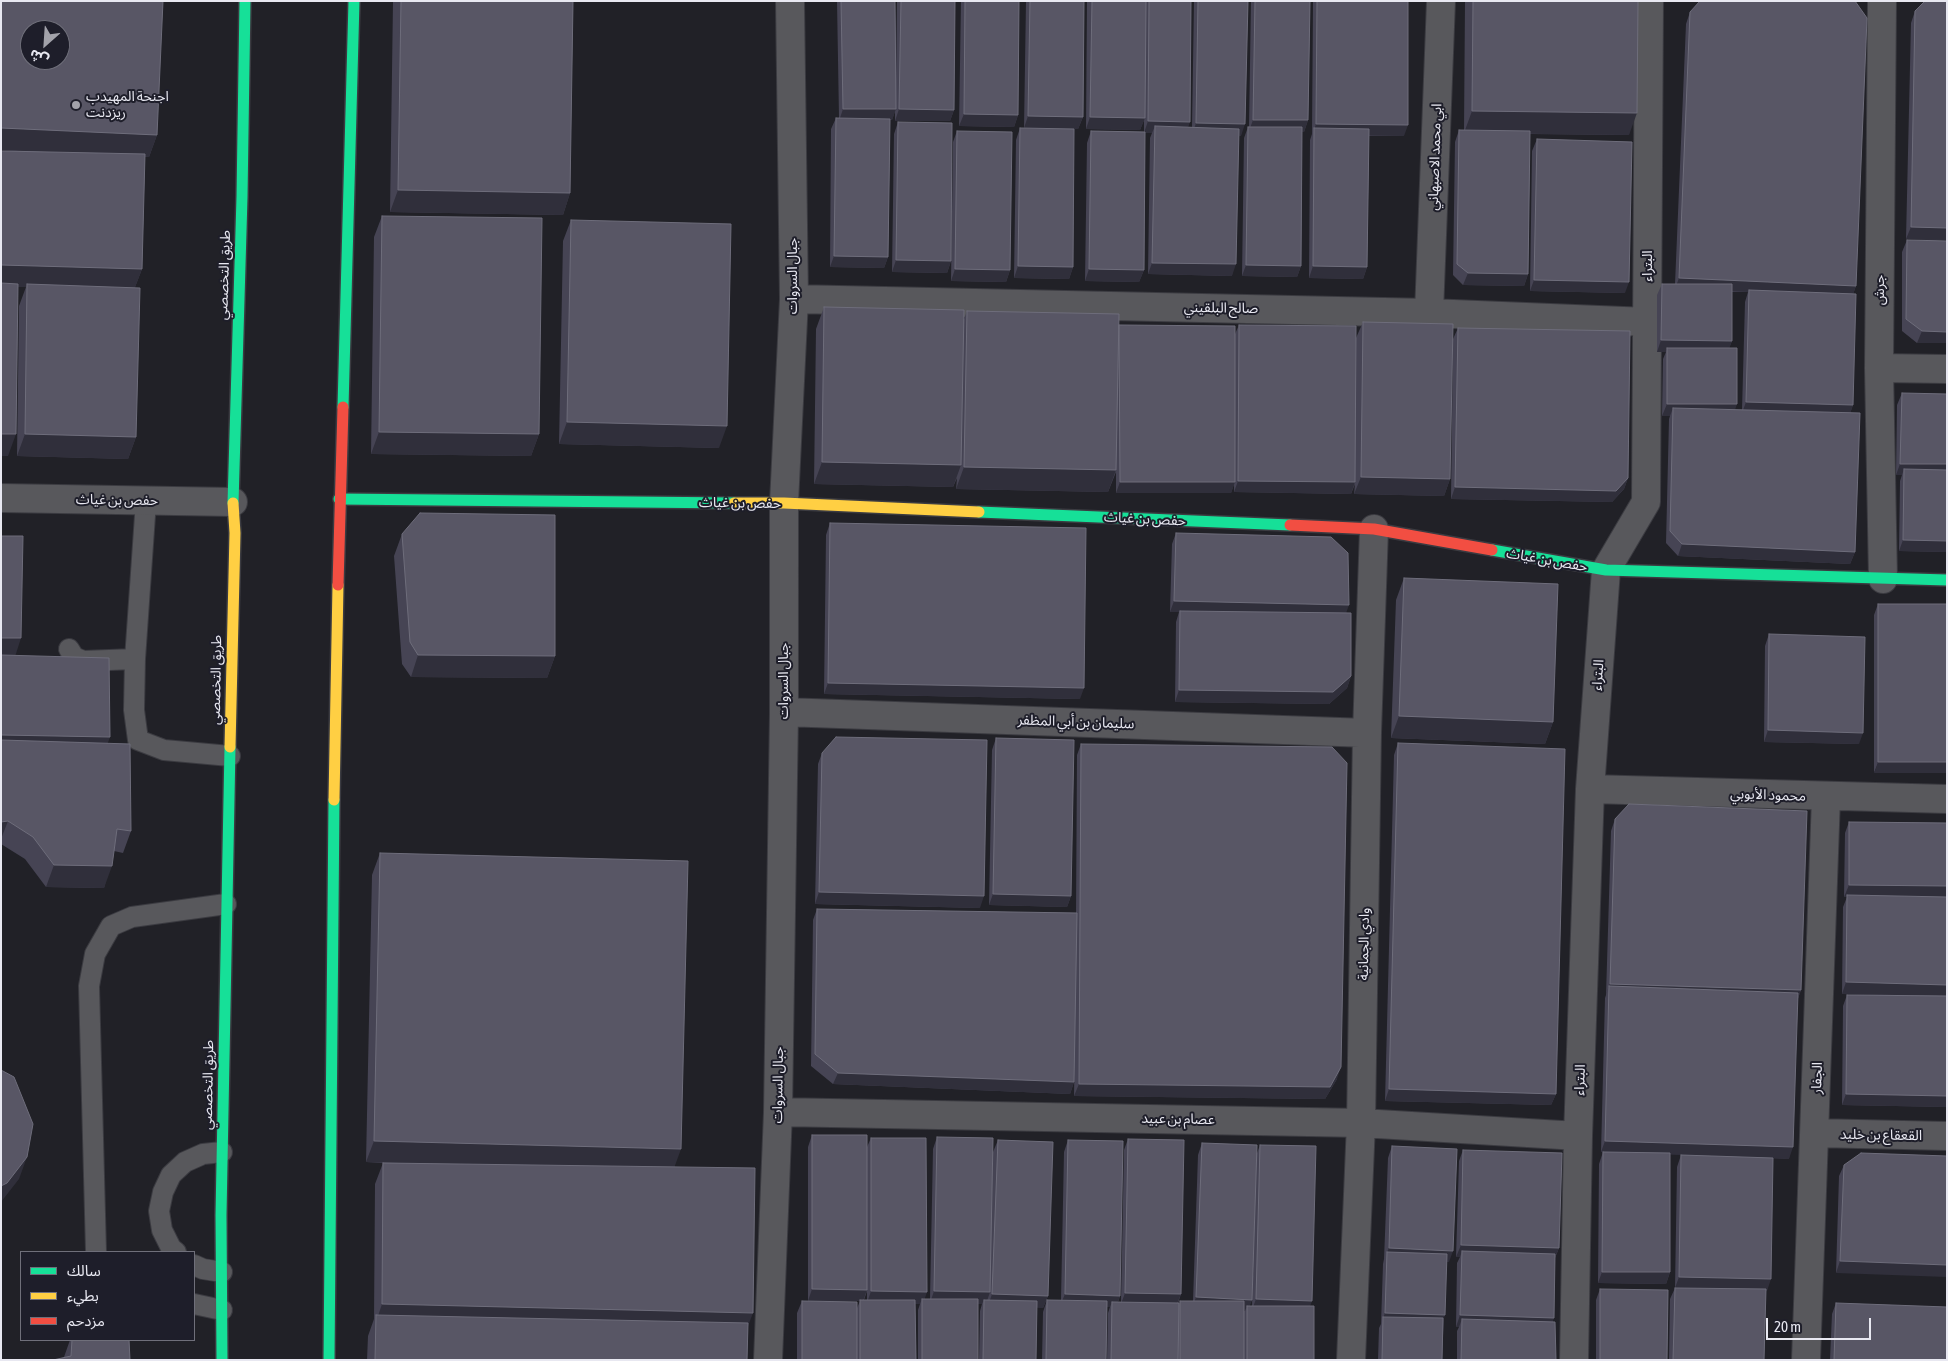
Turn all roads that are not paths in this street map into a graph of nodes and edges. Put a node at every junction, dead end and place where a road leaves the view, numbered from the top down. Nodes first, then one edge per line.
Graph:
1 (245, 1) edge
2 (354, 1) edge
3 (790, 1) edge
4 (1442, 1) edge
5 (1649, 1) edge
6 (1882, 1) edge
7 (794, 299) junction
8 (1429, 313) junction
9 (1648, 322) junction
10 (1879, 368) junction
11 (1947, 369) edge
12 (1, 498) edge
13 (339, 499) junction
14 (146, 500) junction
15 (233, 502) junction
16 (784, 503) junction
17 (1374, 529) junction
18 (1606, 570) junction
19 (1882, 579) junction
20 (1947, 580) edge
21 (69, 648) dead end
22 (135, 659) junction
23 (784, 712) junction
24 (1367, 733) junction
25 (230, 756) junction
26 (1590, 789) junction
27 (1826, 797) junction
28 (1947, 800) edge
29 (226, 904) junction
30 (778, 1112) junction
31 (1361, 1123) junction
32 (1815, 1133) junction
33 (1578, 1136) junction
34 (1947, 1136) edge
35 (222, 1152) junction
36 (96, 1251) edge
37 (175, 1251) edge
38 (195, 1266) edge
39 (222, 1272) junction
40 (195, 1304) edge
41 (222, 1310) junction
42 (222, 1360) edge
43 (329, 1360) edge
44 (768, 1360) edge
45 (1351, 1360) edge
46 (1574, 1360) edge
47 (1806, 1360) edge

1 - 15 main road, طريق التخصصي
2 - 13 main road
3 - 7 street, جبال السروات
4 - 8 street, ابي محمد الاصبهاني
5 - 9 street, البتراء
6 - 10 street, جرش
7 - 8 street, صالح البلقيني
7 - 16 street, جبال السروات
8 - 9 street, صالح البلقيني
9 - 18 street, البتراء
10 - 11 street
10 - 19 street, جرش
12 - 14 street, حفص بن غياث
13 - 16 main road, حفص بن غياث
13 - 43 main road
14 - 15 street, حفص بن غياث
14 - 22 lane
15 - 25 main road, طريق التخصصي
16 - 17 main road, حفص بن غياث
16 - 23 street, جبال السروات
17 - 18 main road, حفص بن غياث
17 - 24 street, وادي الجمانية
18 - 19 main road, حفص بن غياث
18 - 26 street, البتراء
19 - 20 main road, حفص بن غياث
21 - 22 lane
22 - 25 lane
23 - 24 street, سليمان بن أبي المظفر
23 - 30 street, جبال السروات
24 - 31 street, وادي الجمانية
25 - 29 main road, طريق التخصصي
26 - 27 street, محمود الأيوبي
26 - 33 street, البتراء
27 - 28 street, محمود الأيوبي
27 - 32 street, الجفار
29 - 35 main road, طريق التخصصي
29 - 36 lane
30 - 31 street, عصام بن عبيد
30 - 44 street, جبال السروات
31 - 33 street, عصام بن عبيد
31 - 45 street, وادي الجمانية
32 - 34 street, القعقاع بن خليد
32 - 47 street, الجفار
33 - 46 street, البتراء
35 - 37 lane
35 - 39 main road, طريق التخصصي
38 - 39 lane
39 - 41 main road, طريق التخصصي
40 - 41 lane
41 - 42 main road, طريق التخصصي

